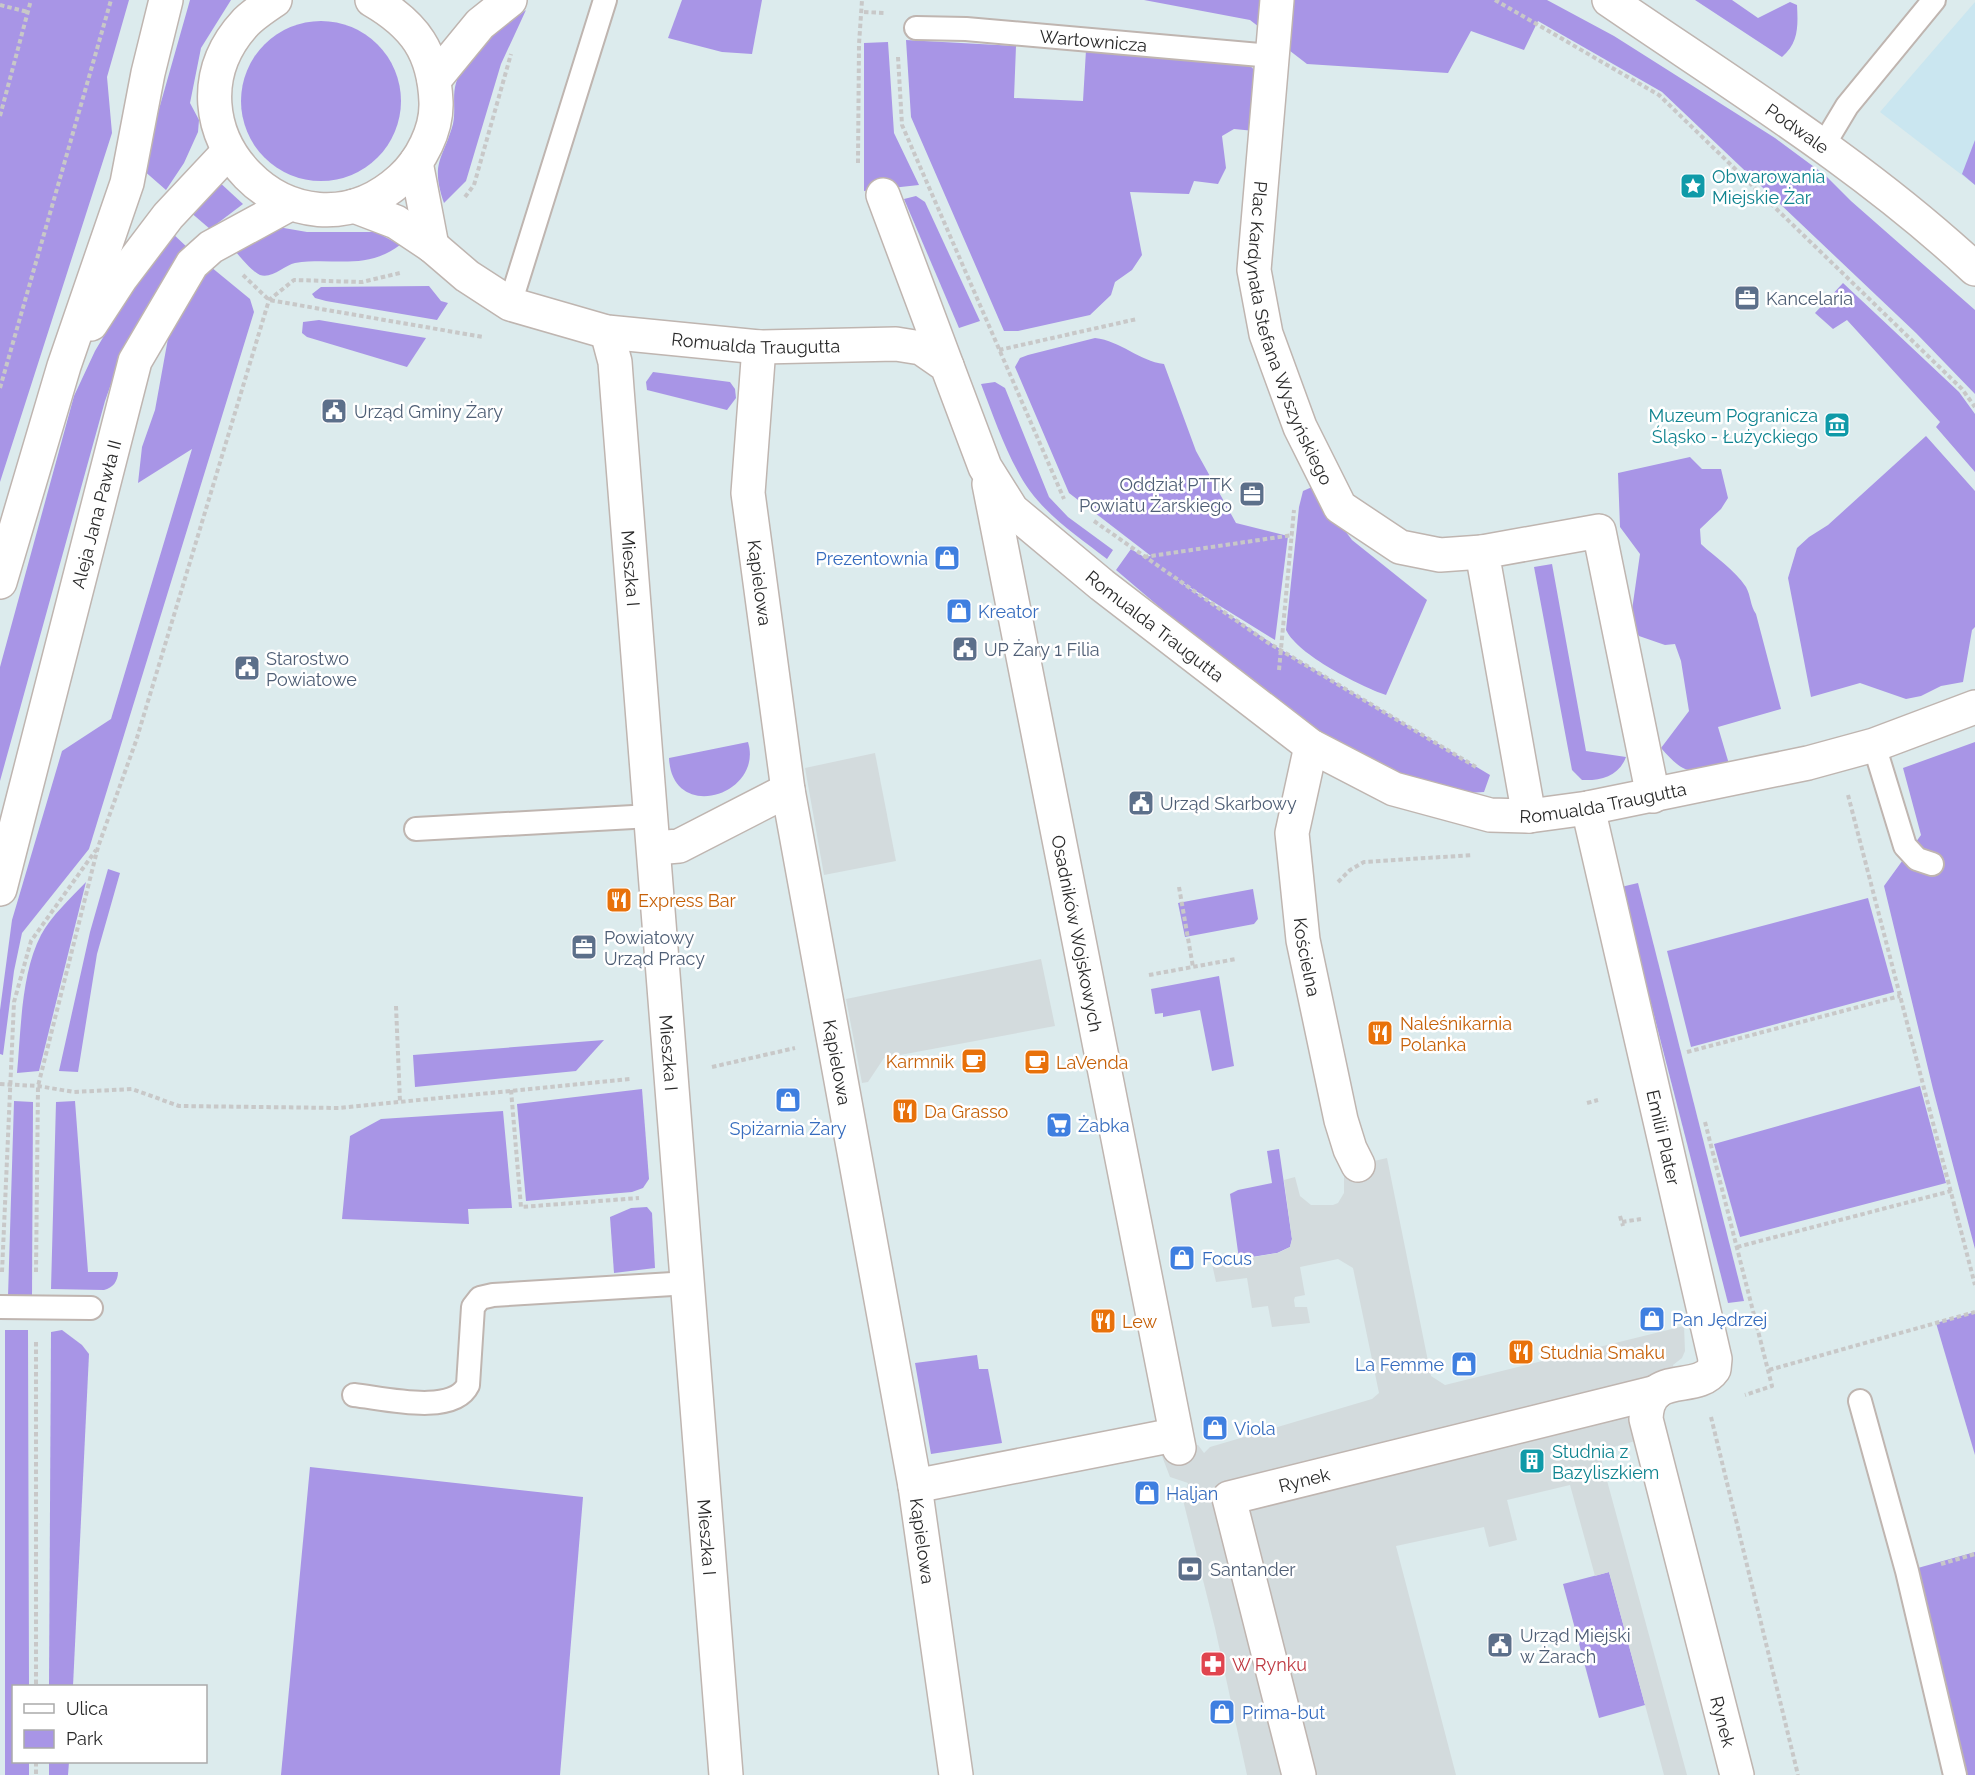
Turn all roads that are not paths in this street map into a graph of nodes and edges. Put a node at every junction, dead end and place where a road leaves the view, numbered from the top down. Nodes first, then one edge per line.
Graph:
1 (166, 0) edge
2 (275, 0) edge
3 (510, 0) edge
4 (605, 0) edge
5 (1277, 0) edge
6 (1609, 0) edge
7 (1934, 0) edge
8 (388, 2) edge
9 (916, 28) dead end
10 (1272, 56) junction
11 (434, 80) junction
12 (1823, 146) junction
13 (228, 152) junction
14 (416, 162) junction
15 (883, 195) road end
16 (290, 204) junction
17 (354, 206) junction
18 (432, 246) junction
19 (1975, 269) edge
20 (510, 304) junction
21 (607, 332) junction
22 (759, 347) junction
23 (64, 366) junction
24 (947, 366) junction
25 (986, 467) junction
26 (1482, 552) junction
27 (0, 582) edge
28 (1975, 707) edge
29 (1311, 746) junction
30 (1878, 756) junction
31 (788, 790) junction
32 (1653, 796) junction
33 (1588, 808) junction
34 (651, 816) junction
35 (1529, 816) junction
36 (416, 829) dead end
37 (655, 848) junction
38 (1932, 864) dead end
39 (0, 889) edge
40 (1358, 1165) dead end
41 (688, 1282) junction
42 (0, 1307) edge
43 (91, 1308) dead end
44 (1657, 1392) junction
45 (354, 1395) dead end
46 (1860, 1401) dead end
47 (915, 1486) junction
48 (726, 1775) edge
49 (956, 1775) edge
50 (1299, 1775) edge
51 (1737, 1775) edge
52 (1955, 1775) edge

1 - 23 street
2 - 13 street
3 - 11 street
4 - 20 lane
5 - 10 street, Plac Kardynała Stefana Wyszyńskiego
6 - 12 street, Podwale
7 - 12 lane
8 - 11 street
9 - 10 lane, Wartownicza
10 - 26 street, Plac Kardynała Stefana Wyszyńskiego
11 - 14 street
12 - 19 street, Podwale
13 - 16 street
13 - 23 street
14 - 17 street
14 - 18 street
15 - 24 street
16 - 17 street
16 - 39 street, Aleja Jana Pawła II
17 - 18 street, Romualda Traugutta
18 - 20 street, Romualda Traugutta
20 - 21 street, Romualda Traugutta
21 - 22 street, Romualda Traugutta
21 - 34 street, Mieszka I
22 - 24 street, Romualda Traugutta
22 - 31 street, Kąpielowa
23 - 27 street
24 - 25 street, Romualda Traugutta
25 - 29 street, Romualda Traugutta
25 - 47 street, Osadników Wojskowych
26 - 32 street, Plac Kardynała Stefana Wyszyńskiego
26 - 35 street
28 - 30 street, Romualda Traugutta
29 - 35 street, Romualda Traugutta
29 - 40 street, Kościelna
30 - 32 street, Romualda Traugutta
30 - 38 lane
31 - 37 street
31 - 47 street, Kąpielowa
32 - 33 street, Romualda Traugutta
33 - 35 street, Romualda Traugutta
33 - 44 street, Emilii Plater
34 - 36 lane
34 - 37 street, Mieszka I
37 - 41 street, Mieszka I
41 - 45 lane
41 - 48 street, Mieszka I
42 - 43 lane
44 - 50 street, Rynek
44 - 51 street, Rynek
46 - 52 lane
47 - 49 street, Kąpielowa

